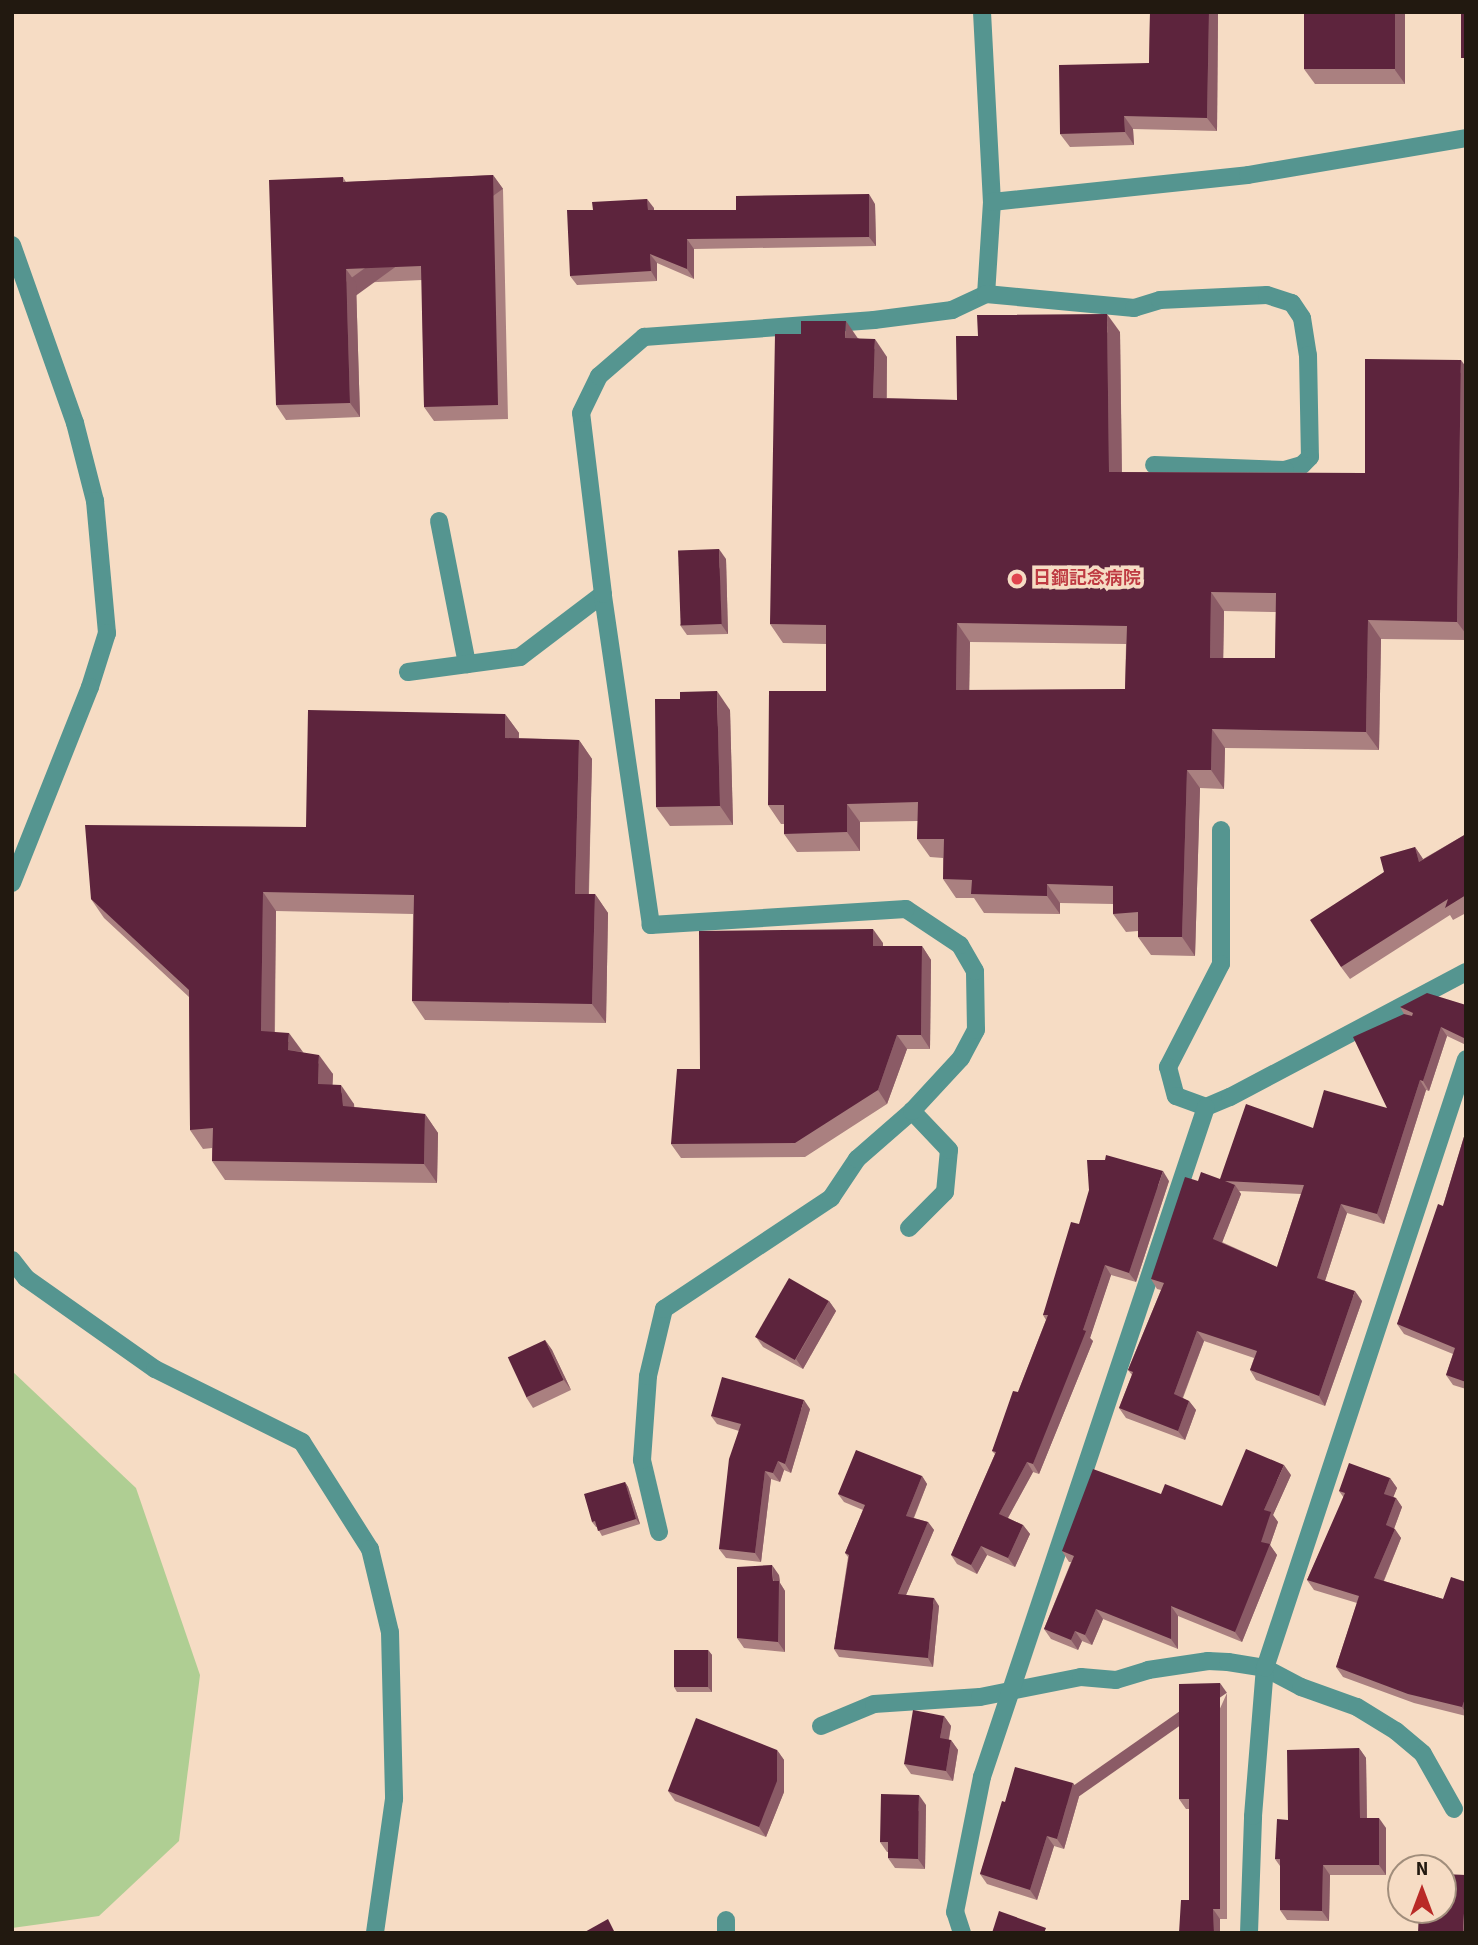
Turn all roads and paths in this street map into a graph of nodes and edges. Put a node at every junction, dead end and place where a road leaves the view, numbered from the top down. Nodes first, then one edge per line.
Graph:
1 (982, 12) edge
2 (1466, 138) edge
3 (992, 202) junction
4 (12, 245) edge
5 (985, 294) junction
6 (1154, 465) dead end
7 (439, 521) dead end
8 (603, 594) junction
9 (467, 664) junction
10 (408, 672) dead end
11 (1221, 830) dead end
12 (12, 883) edge
13 (1466, 972) edge
14 (1466, 1059) edge
15 (1206, 1107) junction
16 (912, 1111) junction
17 (908, 1228) dead end
18 (12, 1260) edge
19 (659, 1532) dead end
20 (1265, 1668) junction
21 (1010, 1691) junction
22 (821, 1726) dead end
23 (1454, 1809) dead end
24 (374, 1933) edge
25 (962, 1933) edge
26 (1249, 1933) edge

1 - 3 street
2 - 3 street
3 - 5 street
4 - 12 street
5 - 6 street
5 - 8 street
7 - 9 street
8 - 9 street
8 - 16 street
9 - 10 street
11 - 15 street
13 - 15 street
14 - 20 street
15 - 21 street
16 - 17 street
16 - 19 street
18 - 24 street
20 - 21 street
20 - 23 street
20 - 26 street
21 - 22 street
21 - 25 street

